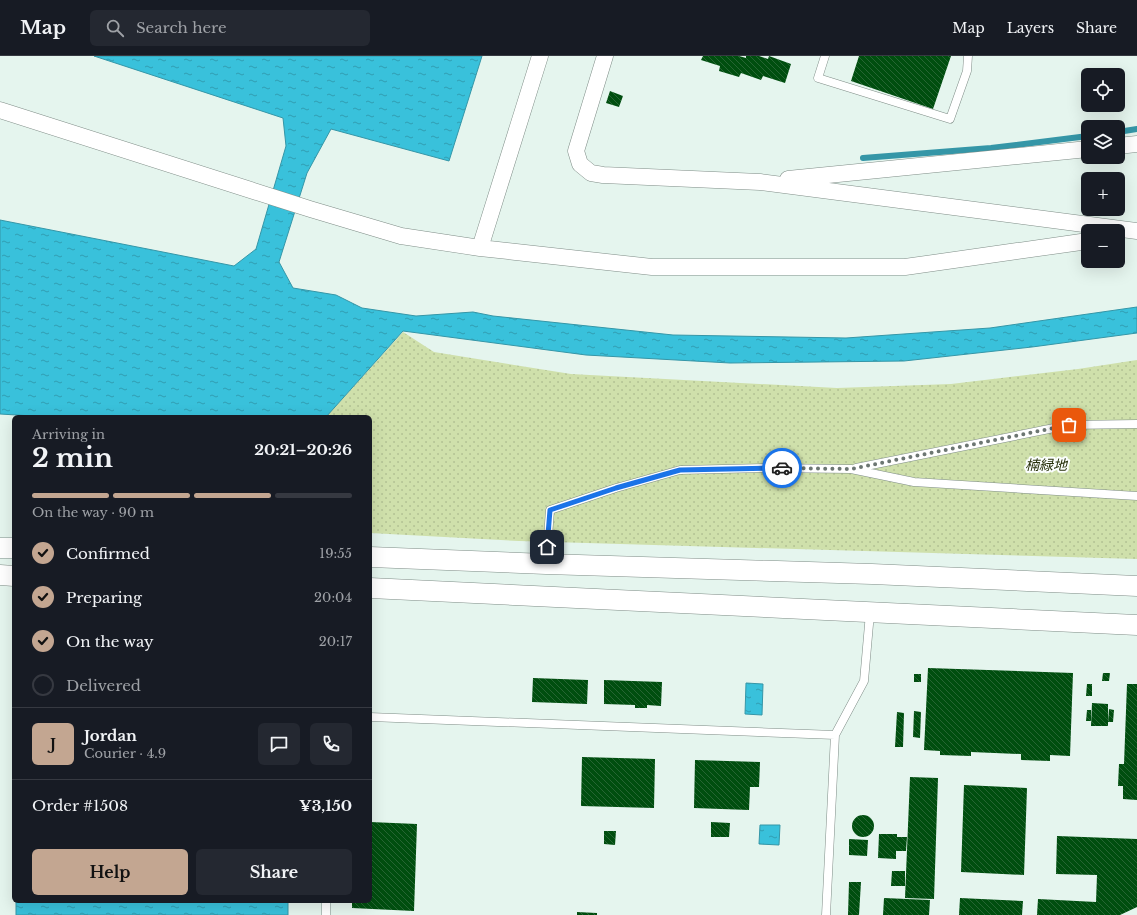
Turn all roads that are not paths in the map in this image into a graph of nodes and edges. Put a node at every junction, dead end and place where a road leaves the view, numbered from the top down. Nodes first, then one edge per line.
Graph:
1 (540, 56) edge
2 (605, 56) edge
3 (825, 56) edge
4 (968, 56) edge
5 (0, 110) edge
6 (1137, 144) edge
7 (1125, 145) edge
8 (1081, 150) edge
9 (760, 182) junction
10 (1137, 232) edge
11 (1125, 235) edge
12 (1081, 242) edge
13 (480, 248) junction
14 (1137, 424) edge
15 (851, 469) junction
16 (1137, 496) edge
17 (0, 548) edge
18 (12, 548) edge
19 (372, 557) edge
20 (546, 564) junction
21 (0, 575) edge
22 (12, 576) edge
23 (1137, 586) edge
24 (372, 588) edge
25 (870, 613) junction
26 (1137, 625) edge
27 (372, 717) edge
28 (835, 735) junction
29 (326, 903) edge
30 (326, 915) edge
31 (826, 915) edge

1 - 13 street
2 - 9 street
3 - 4 lane
5 - 13 street
6 - 7 street
8 - 9 street
9 - 10 street
10 - 11 street
12 - 13 street
14 - 15 lane
15 - 16 lane
15 - 20 lane
17 - 18 street
19 - 20 street
20 - 23 street
21 - 22 street
24 - 25 street
25 - 26 street
25 - 28 lane
27 - 28 lane
28 - 31 lane
29 - 30 lane

